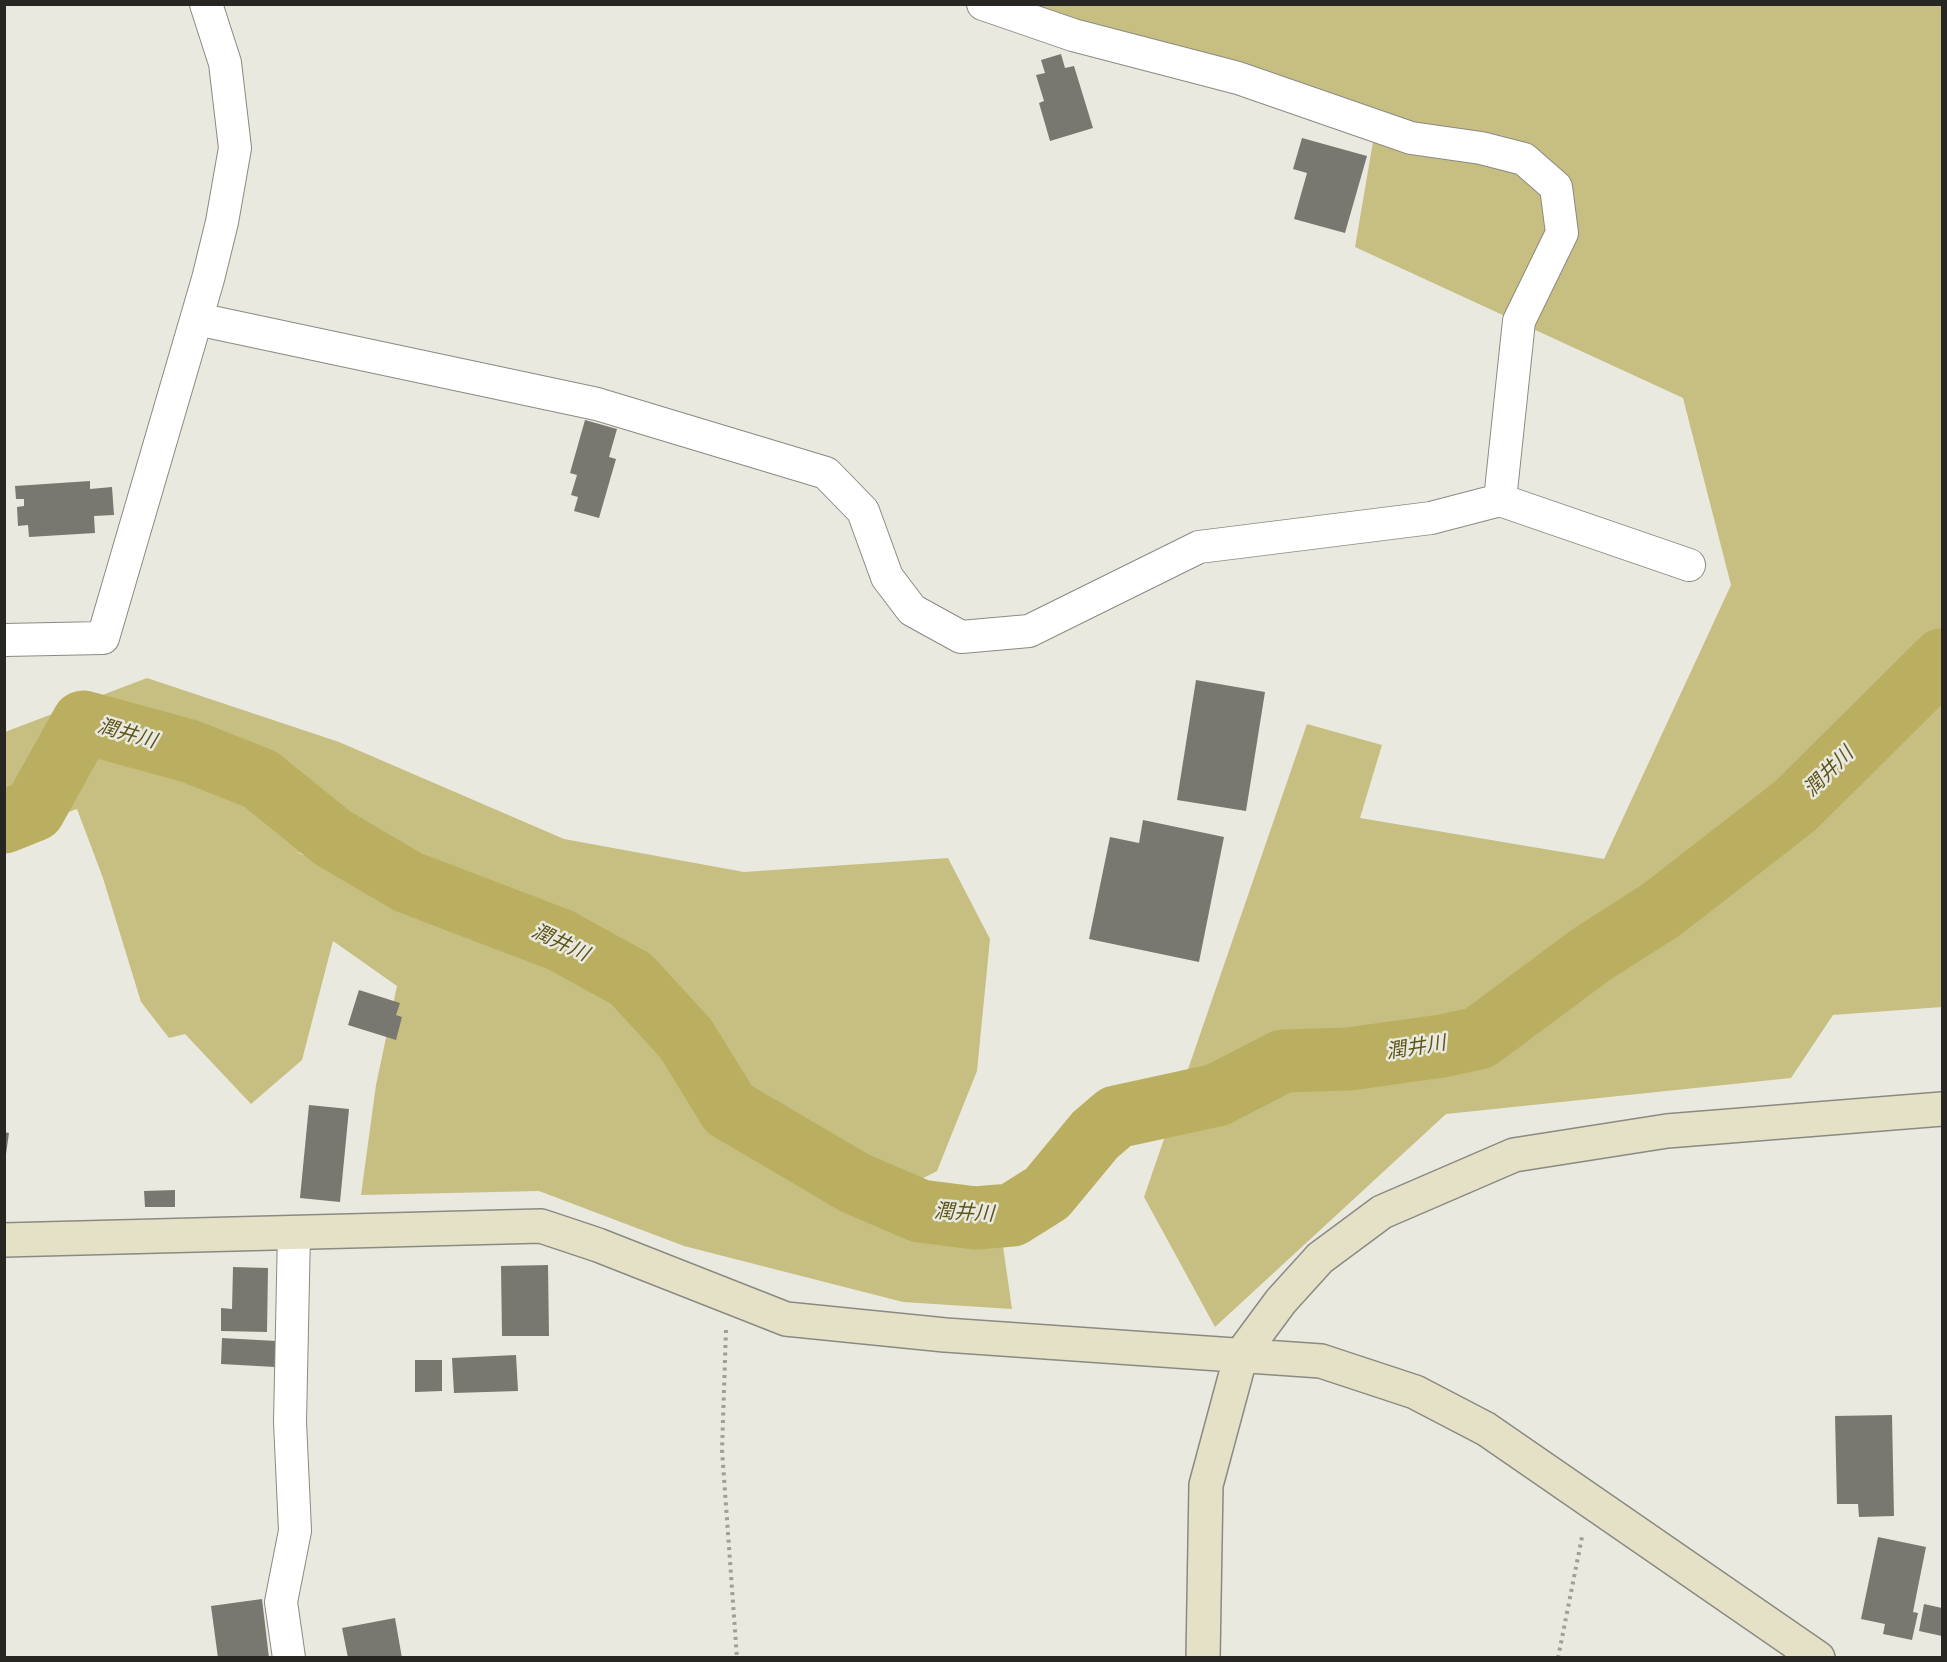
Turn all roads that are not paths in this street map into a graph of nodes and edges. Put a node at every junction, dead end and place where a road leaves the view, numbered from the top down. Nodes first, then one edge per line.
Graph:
1 (206, 4) edge
2 (982, 4) edge
3 (197, 319) junction
4 (1500, 500) junction
5 (1689, 565) dead end
6 (4, 640) edge
7 (1942, 1109) edge
8 (294, 1232) junction
9 (4, 1240) edge
10 (1241, 1354) junction
11 (289, 1658) edge
12 (1203, 1658) edge
13 (1818, 1658) edge

1 - 3 street
2 - 4 street
3 - 4 street
3 - 6 street
4 - 5 street
7 - 10 street
8 - 9 street
8 - 10 street
8 - 11 street
10 - 12 street
10 - 13 street

